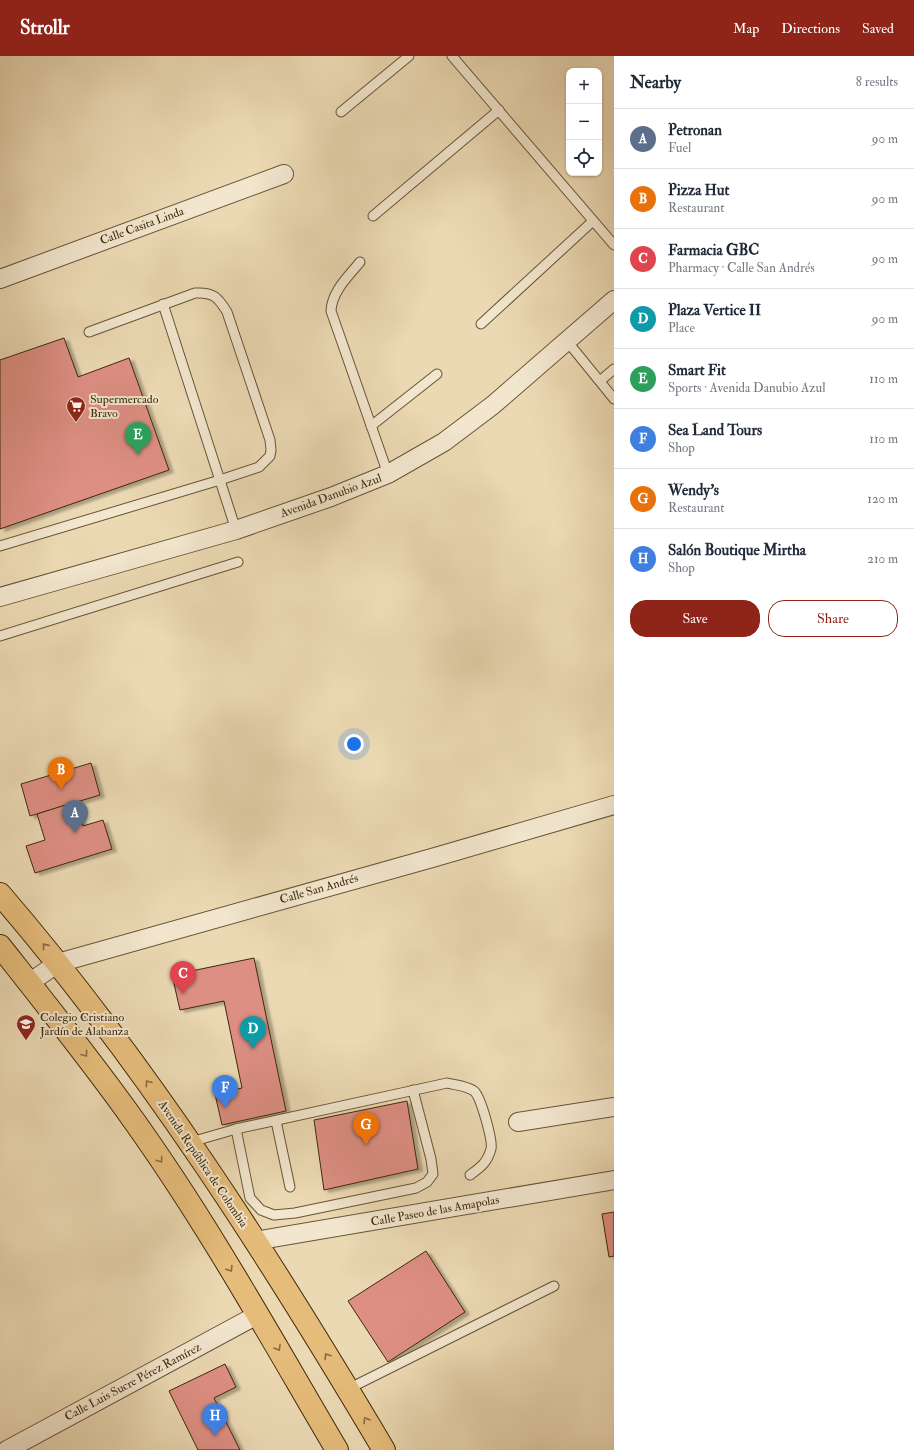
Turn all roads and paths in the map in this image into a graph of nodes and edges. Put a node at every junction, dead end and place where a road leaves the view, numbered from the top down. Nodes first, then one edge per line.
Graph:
1 (409, 56) edge
2 (452, 56) edge
3 (499, 110) junction
4 (341, 112) dead end
5 (284, 174) dead end
6 (373, 216) dead end
7 (593, 221) junction
8 (614, 244) edge
9 (360, 262) dead end
10 (0, 278) edge
11 (614, 300) edge
12 (163, 304) junction
13 (481, 324) dead end
14 (89, 332) dead end
15 (567, 340) junction
16 (614, 369) edge
17 (437, 374) dead end
18 (600, 381) junction
19 (614, 399) edge
20 (371, 426) junction
21 (388, 474) junction
22 (220, 480) junction
23 (236, 530) junction
24 (0, 546) edge
25 (238, 562) dead end
26 (0, 596) edge
27 (0, 636) edge
28 (614, 805) edge
29 (0, 894) edge
30 (0, 946) edge
31 (58, 963) junction
32 (29, 983) junction
33 (413, 1090) junction
34 (614, 1107) edge
35 (276, 1121) junction
36 (518, 1122) dead end
37 (236, 1130) junction
38 (191, 1142) junction
39 (470, 1175) dead end
40 (614, 1180) edge
41 (290, 1187) dead end
42 (256, 1241) junction
43 (554, 1286) dead end
44 (259, 1314) junction
45 (348, 1389) junction
46 (7, 1450) edge
47 (337, 1450) edge
48 (384, 1450) edge

1 - 4 lane
2 - 3 lane
3 - 6 lane
3 - 7 lane
5 - 10 street, Calle Casita Linda
7 - 8 lane
7 - 13 lane
9 - 20 lane
11 - 15 street, Avenida Danubio Azul
12 - 14 lane
12 - 22 lane
12 - 22 lane
15 - 18 lane
15 - 21 street, Avenida Danubio Azul
16 - 18 lane
17 - 20 lane
18 - 19 lane
20 - 21 lane
21 - 23 street, Avenida Danubio Azul
22 - 23 lane
22 - 24 lane
23 - 26 street, Avenida Danubio Azul
25 - 27 lane
28 - 31 street, Calle San Andrés
31 -> 29 main road, Avenida República de Colombia
30 - 32 main road
31 - 32 street, Calle San Andrés
38 -> 31 main road, Avenida República de Colombia
32 -> 44 main road
33 - 35 lane
33 - 37 lane
33 - 39 lane
34 - 36 street
35 - 37 lane
35 - 41 lane
37 - 38 lane
38 - 42 main road, Avenida República de Colombia
40 - 42 street, Calle Paseo de las Amapolas
45 -> 42 main road, Avenida República de Colombia
43 - 45 lane
44 - 46 street, Calle Luis Sucre Pérez Ramírez
44 -> 47 main road
48 -> 45 main road, Avenida República de Colombia

